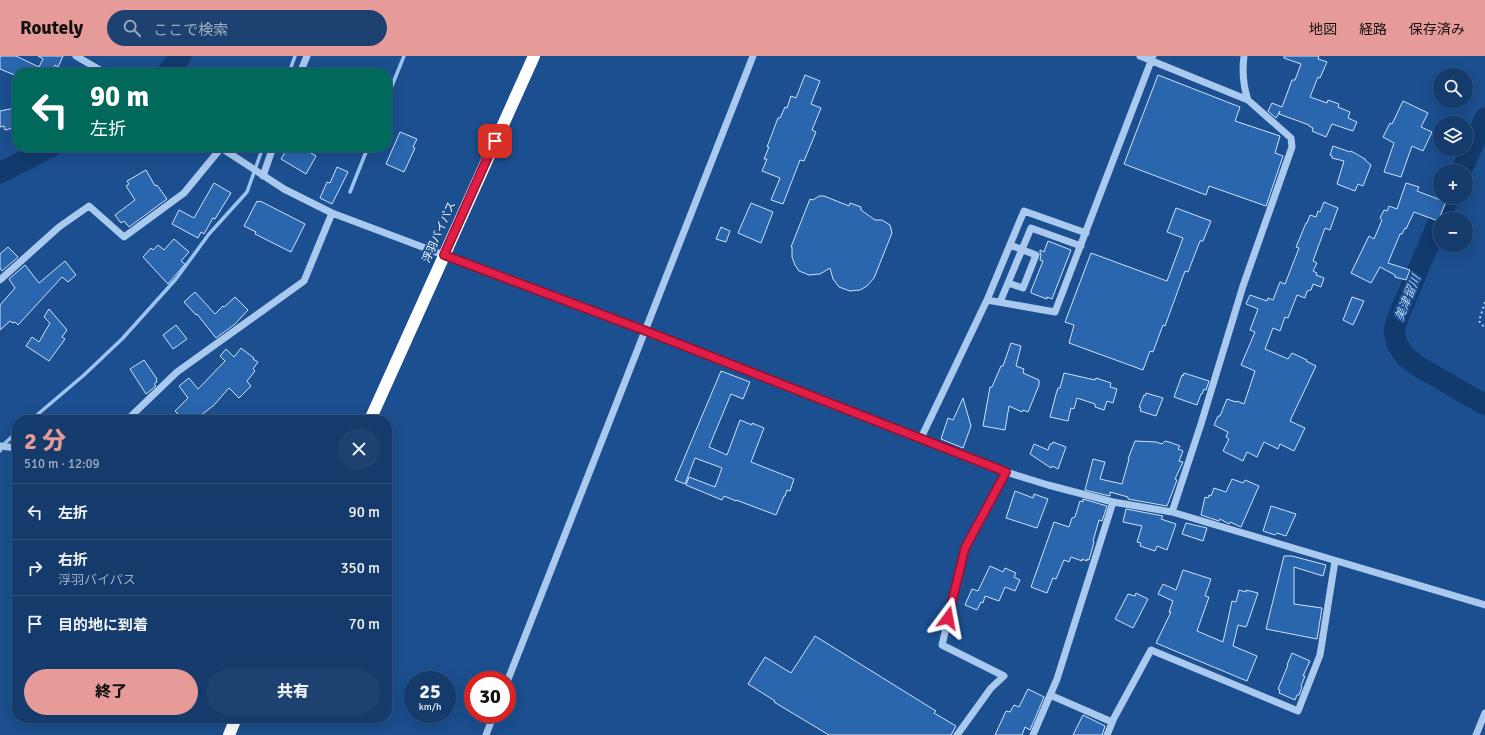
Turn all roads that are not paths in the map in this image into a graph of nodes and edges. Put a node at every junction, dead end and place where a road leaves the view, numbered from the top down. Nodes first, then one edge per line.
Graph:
1 (76, 56) edge
2 (307, 56) edge
3 (534, 56) edge
4 (753, 56) edge
5 (1140, 56) edge
6 (1244, 56) edge
7 (1152, 58) edge
8 (96, 68) edge
9 (302, 68) edge
10 (1248, 100) junction
11 (217, 152) edge
12 (228, 152) edge
13 (271, 152) edge
14 (262, 176) junction
15 (332, 213) junction
16 (1086, 233) junction
17 (1010, 245) junction
18 (1081, 246) junction
19 (1022, 250) junction
20 (444, 255) junction
21 (0, 280) edge
22 (1008, 283) junction
23 (987, 300) junction
24 (1000, 302) junction
25 (646, 331) junction
26 (132, 415) edge
27 (372, 415) edge
28 (920, 438) junction
29 (0, 446) edge
30 (12, 447) edge
31 (1006, 472) junction
32 (1113, 502) junction
33 (1172, 512) junction
34 (1335, 561) junction
35 (1485, 605) edge
36 (511, 671) edge
37 (1050, 695) junction
38 (1485, 713) edge
39 (1112, 722) junction
40 (234, 723) edge
41 (491, 723) edge
42 (229, 735) edge
43 (486, 735) edge
44 (957, 735) edge
45 (1033, 735) edge
46 (1107, 735) edge
47 (1476, 735) edge

1 - 8 street
2 - 9 street
3 - 20 highway, 浮羽バイパス
4 - 25 street
5 - 7 street
6 - 10 street
7 - 10 street
7 - 16 street
10 - 33 street
11 - 21 street
12 - 14 street
13 - 14 street
14 - 15 street
15 - 20 street
15 - 26 street
16 - 17 street
16 - 18 street
17 - 19 street
17 - 23 street
18 - 19 street
18 - 24 street
19 - 22 street
19 - 22 street
20 - 25 street
20 - 27 highway, 浮羽バイパス
22 - 24 street
23 - 24 street
23 - 28 street
25 - 28 street
25 - 36 street
28 - 31 street
29 - 30 street
31 - 32 street
31 - 44 street
32 - 33 street
32 - 37 street
33 - 34 street
34 - 35 street
34 - 39 street
37 - 39 street
37 - 45 street
38 - 47 street
39 - 46 street
40 - 42 highway
41 - 43 street

